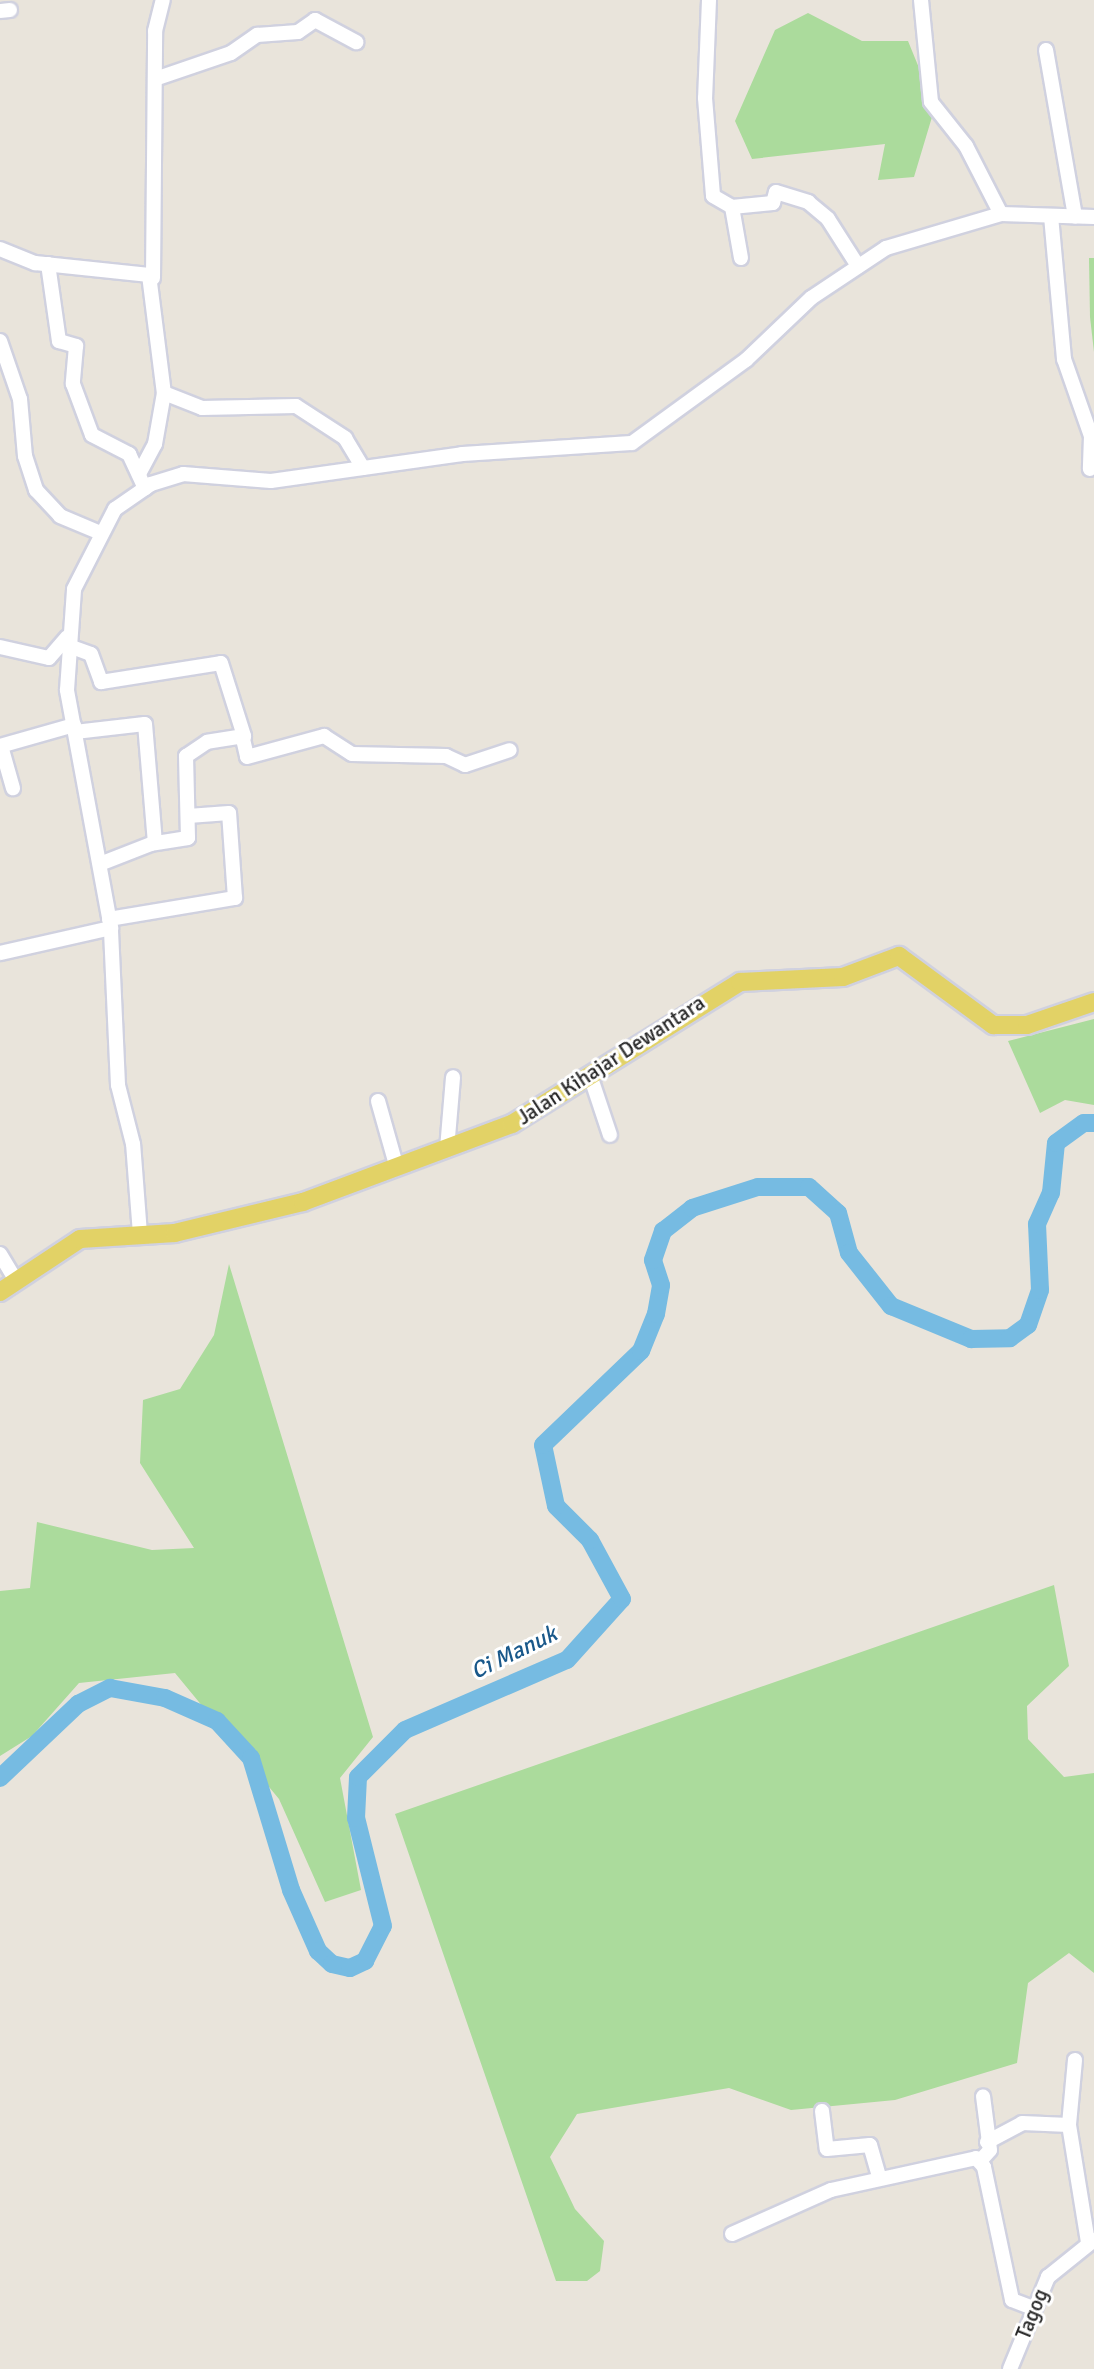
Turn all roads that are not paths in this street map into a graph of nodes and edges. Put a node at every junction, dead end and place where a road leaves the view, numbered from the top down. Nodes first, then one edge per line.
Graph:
1 (163, 0) edge
2 (709, 0) edge
3 (921, 0) edge
4 (356, 42) dead end
5 (1046, 50) dead end
6 (155, 79) junction
7 (732, 207) junction
8 (1001, 214) junction
9 (1051, 216) junction
10 (1075, 217) junction
11 (1094, 217) edge
12 (0, 249) edge
13 (741, 258) dead end
14 (48, 264) junction
15 (858, 266) junction
16 (153, 278) junction
17 (0, 341) edge
18 (164, 393) junction
19 (363, 468) junction
20 (1090, 469) dead end
21 (142, 481) junction
22 (98, 532) junction
23 (74, 621) junction
24 (69, 646) junction
25 (0, 647) edge
26 (75, 728) junction
27 (243, 739) junction
28 (0, 746) edge
29 (510, 750) dead end
30 (13, 788) dead end
31 (188, 816) junction
32 (155, 843) junction
33 (100, 864) junction
34 (110, 923) junction
35 (0, 953) edge
36 (1094, 1002) edge
37 (453, 1077) dead end
38 (591, 1077) junction
39 (378, 1101) dead end
40 (610, 1135) dead end
41 (447, 1149) junction
42 (397, 1167) junction
43 (140, 1234) junction
44 (0, 1254) edge
45 (15, 1279) junction
46 (0, 1292) edge
47 (1075, 2060) dead end
48 (983, 2096) dead end
49 (822, 2110) dead end
50 (1069, 2125) junction
51 (987, 2142) junction
52 (981, 2160) junction
53 (879, 2176) junction
54 (732, 2234) dead end
55 (1091, 2241) edge
56 (1033, 2308) junction
57 (1010, 2369) edge

1 - 6 street
2 - 7 street
3 - 8 street
4 - 6 street
5 - 10 street
6 - 16 street
7 - 13 street
7 - 15 street
8 - 9 street
8 - 15 street
9 - 10 street
9 - 20 street
10 - 11 street
12 - 14 street
14 - 16 street
14 - 21 street
15 - 19 street
16 - 18 street
17 - 22 street
18 - 19 street
18 - 21 street
19 - 21 street
21 - 22 street
22 - 23 street
23 - 24 street
23 - 25 street
24 - 26 street
24 - 27 street
26 - 28 street
26 - 32 street
26 - 33 street
27 - 29 street
27 - 31 street
28 - 30 street
31 - 32 street
31 - 34 street
32 - 33 street
33 - 34 street
34 - 35 street
34 - 43 street
36 - 38 main road, Jalan Kihajar Dewantara
37 - 41 street
38 - 40 street
38 - 41 main road, Jalan Kihajar Dewantara
39 - 42 street
41 - 42 main road, Jalan Kihajar Dewantara
42 - 43 main road, Jalan Kihajar Dewantara
43 - 45 main road, Jalan Kihajar Dewantara
44 - 45 street
45 - 46 main road, Jalan Kihajar Dewantara
47 - 50 street
48 - 51 street
49 - 53 street
50 - 51 street
50 - 55 street
51 - 52 street
52 - 53 street
52 - 56 street
53 - 54 street
55 - 56 street, Tagog
56 - 57 street, Tagog

